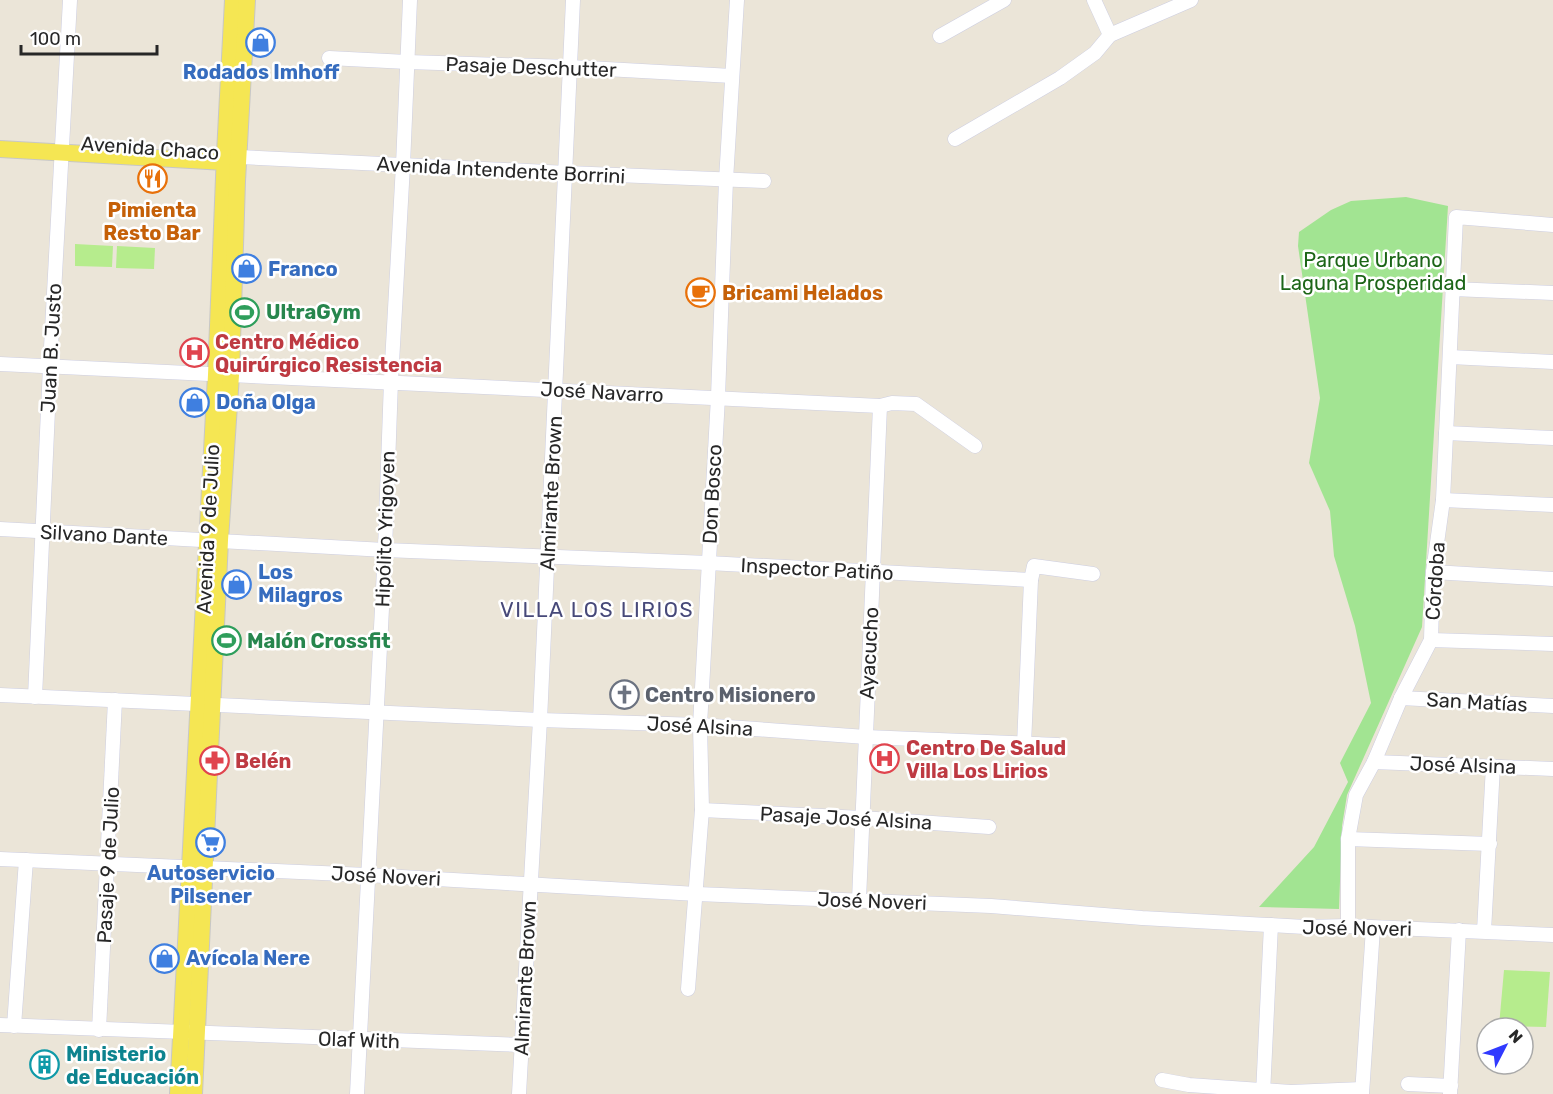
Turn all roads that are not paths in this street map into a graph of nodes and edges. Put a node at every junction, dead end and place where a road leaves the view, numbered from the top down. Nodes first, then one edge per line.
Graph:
1 (70, 0) edge
2 (234, 0) edge
3 (247, 0) edge
4 (410, 0) edge
5 (573, 0) edge
6 (737, 0) edge
7 (1004, 0) edge
8 (1094, 0) edge
9 (1191, 0) edge
10 (1110, 35) junction
11 (940, 36) dead end
12 (329, 58) dead end
13 (407, 62) junction
14 (570, 67) junction
15 (732, 76) junction
16 (955, 139) dead end
17 (0, 140) edge
18 (62, 147) junction
19 (0, 149) edge
20 (229, 157) junction
21 (403, 165) junction
22 (567, 173) junction
23 (726, 180) junction
24 (764, 181) dead end
25 (1553, 225) edge
26 (1452, 289) junction
27 (1553, 294) edge
28 (1449, 357) junction
29 (1553, 362) edge
30 (0, 364) edge
31 (50, 366) junction
32 (224, 375) junction
33 (391, 381) junction
34 (556, 390) junction
35 (718, 397) junction
36 (880, 406) junction
37 (1446, 433) junction
38 (1553, 438) edge
39 (975, 446) dead end
40 (1443, 500) junction
41 (1553, 505) edge
42 (0, 529) edge
43 (44, 532) junction
44 (214, 540) junction
45 (385, 550) junction
46 (548, 558) junction
47 (708, 563) junction
48 (873, 572) junction
49 (1434, 572) junction
50 (1093, 574) dead end
51 (1553, 579) edge
52 (1031, 580) junction
53 (1431, 640) junction
54 (1553, 644) edge
55 (0, 695) edge
56 (35, 697) junction
57 (1401, 698) junction
58 (116, 700) junction
59 (206, 703) junction
60 (1553, 706) edge
61 (377, 711) junction
62 (540, 720) junction
63 (700, 725) junction
64 (866, 737) junction
65 (1024, 745) junction
66 (1058, 745) dead end
67 (1374, 762) junction
68 (1493, 766) junction
69 (1553, 769) edge
70 (702, 810) junction
71 (861, 818) junction
72 (989, 827) dead end
73 (1348, 839) junction
74 (1490, 844) junction
75 (0, 859) edge
76 (26, 860) junction
77 (108, 862) junction
78 (197, 868) junction
79 (367, 875) junction
80 (531, 884) junction
81 (697, 894) junction
82 (859, 900) junction
83 (1271, 925) junction
84 (1348, 926) junction
85 (1373, 928) junction
86 (1459, 930) junction
87 (1484, 931) junction
88 (1553, 935) edge
89 (688, 988) dead end
90 (0, 1025) edge
91 (14, 1026) junction
92 (99, 1030) junction
93 (189, 1032) junction
94 (360, 1040) junction
95 (521, 1046) junction
96 (1162, 1080) dead end
97 (1408, 1084) dead end
98 (1450, 1090) edge
99 (1362, 1091) edge
100 (1263, 1092) edge
101 (178, 1094) edge
102 (194, 1094) edge
103 (357, 1094) edge
104 (519, 1094) edge

1 - 18 street, Juan B. Justo
2 - 20 main road, Avenida 9 de Julio
3 - 20 main road, Avenida 9 de Julio
4 - 13 street, Hipólito Yrigoyen
5 - 14 street, Almirante Brown
6 - 15 street, Don Bosco
7 - 11 street
8 - 10 street
9 - 10 street
10 - 16 street
12 - 13 street, Pasaje Deschutter
13 - 14 street, Pasaje Deschutter
13 - 21 street, Hipólito Yrigoyen
14 - 15 street, Pasaje Deschutter
14 - 22 street, Almirante Brown
15 - 23 street, Don Bosco
17 - 18 main road, Avenida Chaco
18 - 19 main road, Avenida Chaco
18 - 20 main road, Avenida Chaco
18 - 31 street, Juan B. Justo
20 - 21 street, Avenida Intendente Borrini
20 - 32 main road, Avenida 9 de Julio
21 - 22 street, Avenida Intendente Borrini
21 - 33 street, Hipólito Yrigoyen
22 - 23 street, Avenida Intendente Borrini
22 - 34 street, Almirante Brown
23 - 24 street, Avenida Intendente Borrini
23 - 35 street, Don Bosco
25 - 26 street, Córdoba
26 - 27 street
26 - 28 street, Córdoba
28 - 29 street
28 - 37 street, Córdoba
30 - 31 street, José Navarro
31 - 32 street, José Navarro
31 - 43 street, Juan B. Justo
32 - 33 street, José Navarro
32 - 44 main road, Avenida 9 de Julio
33 - 34 street, José Navarro
33 - 45 street, Hipólito Yrigoyen
34 - 35 street, José Navarro
34 - 46 street, Almirante Brown
35 - 36 street, José Navarro
35 - 47 street, Don Bosco
36 - 39 street, José Navarro
36 - 48 street, Ayacucho
37 - 38 street
37 - 40 street, Córdoba
40 - 41 street
40 - 49 street, Córdoba
42 - 43 street, Silvano Dante
43 - 44 street, Silvano Dante
43 - 56 street, Juan B. Justo
44 - 45 street, Inspector Patiño
44 - 59 main road, Avenida 9 de Julio
45 - 46 street, Inspector Patiño
45 - 61 street, Hipólito Yrigoyen
46 - 47 street, Inspector Patiño
46 - 62 street, Almirante Brown
47 - 48 street, Inspector Patiño
47 - 63 street, Don Bosco
48 - 52 street, Inspector Patiño
48 - 64 street, Ayacucho
49 - 51 street
49 - 53 street, Córdoba
50 - 52 street
52 - 65 street
53 - 54 street
53 - 57 street, Córdoba
55 - 56 street, José Alsina
56 - 58 street, José Alsina
57 - 60 street, San Matías
57 - 67 street, Córdoba
58 - 59 street, José Alsina
58 - 77 street, Pasaje 9 de Julio
59 - 61 street, José Alsina
59 - 78 main road, Avenida 9 de Julio
61 - 62 street, José Alsina
61 - 79 street, Hipólito Yrigoyen
62 - 63 street, José Alsina
62 - 80 street, Almirante Brown
63 - 64 street, José Alsina
63 - 70 street, Don Bosco
64 - 65 street, José Alsina
64 - 71 street, Ayacucho
65 - 66 street, José Alsina
67 - 68 street, José Alsina
67 - 73 street, Córdoba
68 - 69 street, José Alsina
68 - 74 street
70 - 71 street, Pasaje José Alsina
70 - 81 street, Don Bosco
71 - 72 street, Pasaje José Alsina
71 - 82 street, Ayacucho
73 - 74 street
73 - 84 street, Córdoba
74 - 87 street
75 - 76 street, José Noveri
76 - 77 street, José Noveri
76 - 91 street
77 - 78 street, José Noveri
77 - 92 street, Pasaje 9 de Julio
78 - 79 street, José Noveri
78 - 93 main road, Avenida 9 de Julio
79 - 80 street, José Noveri
79 - 94 street, Hipólito Yrigoyen
80 - 81 street, José Noveri
80 - 95 street, Almirante Brown
81 - 82 street, José Noveri
81 - 89 street, Don Bosco
82 - 83 street, José Noveri
83 - 84 street, José Noveri
83 - 100 street
84 - 85 street, José Noveri
85 - 86 street, José Noveri
85 - 99 street
86 - 87 street, José Noveri
86 - 98 street
87 - 88 street, José Noveri
90 - 91 street, Olaf With
91 - 92 street, Olaf With
92 - 93 street, Olaf With
93 - 94 street, Olaf With
93 - 101 main road, Avenida 9 de Julio
93 - 102 main road, Avenida 9 de Julio
94 - 95 street, Olaf With
94 - 103 street, Hipólito Yrigoyen
95 - 104 street, Almirante Brown
96 - 100 street
97 - 98 street
99 - 100 street

